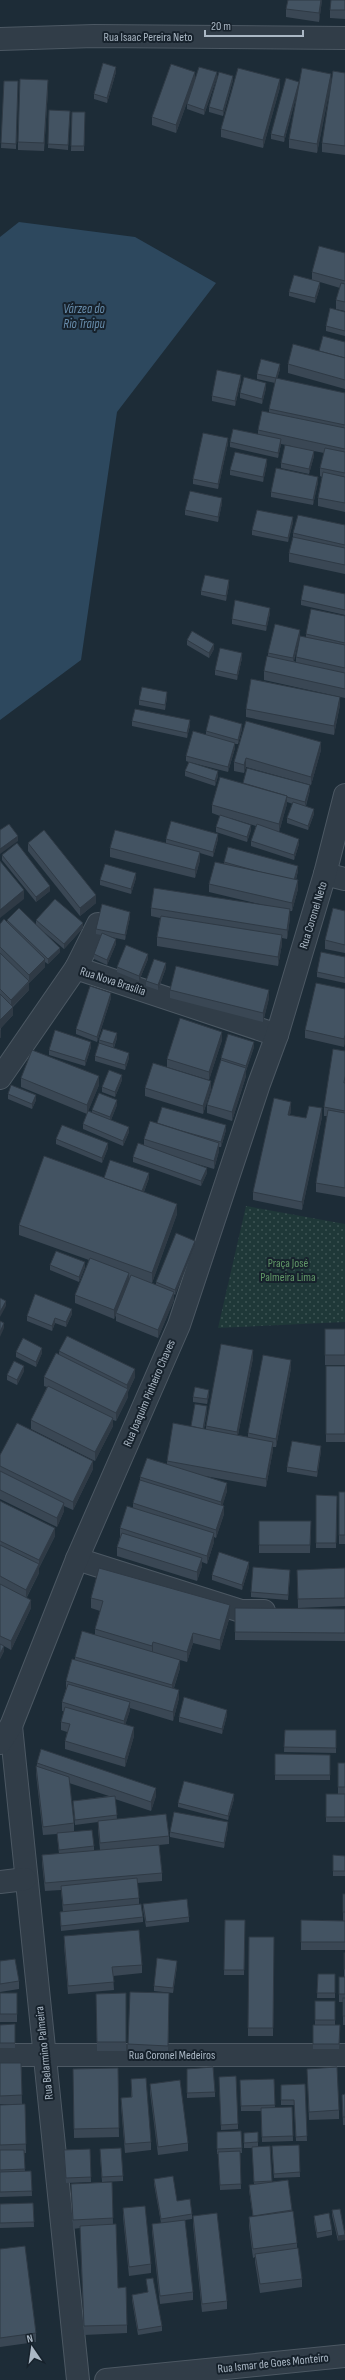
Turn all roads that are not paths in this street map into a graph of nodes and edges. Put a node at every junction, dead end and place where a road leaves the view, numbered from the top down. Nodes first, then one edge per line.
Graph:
1 (345, 38) edge
2 (0, 39) edge
3 (345, 795) edge
4 (335, 877) edge
5 (98, 924) edge
6 (76, 968) junction
7 (277, 1035) junction
8 (0, 1078) edge
9 (77, 1559) junction
10 (281, 1610) edge
11 (5, 1734) edge
12 (25, 1878) junction
13 (0, 1882) edge
14 (0, 2055) edge
15 (45, 2055) junction
16 (345, 2055) edge
17 (345, 2356) edge
18 (78, 2380) edge
19 (106, 2380) edge

1 - 2 street, Rua Isaac Pereira Neto
3 - 4 street, Rua Coronel Neto
4 - 7 street, Rua Coronel Neto
5 - 6 street
6 - 7 street, Rua Nova Brasília
6 - 8 street, Rua Nova Brasília
7 - 9 street, Rua Joaquim Pinheiro Chaves
9 - 10 street
9 - 11 street, Rua Joaquim Pinheiro Chaves
11 - 12 street, Rua Belarmino Palmeira
12 - 13 street
12 - 15 street, Rua Belarmino Palmeira
14 - 15 street, Rua Coronel Medeiros
15 - 16 street, Rua Coronel Medeiros
15 - 18 street, Rua Belarmino Palmeira
17 - 19 street, Rua Ismar de Goes Monteiro

